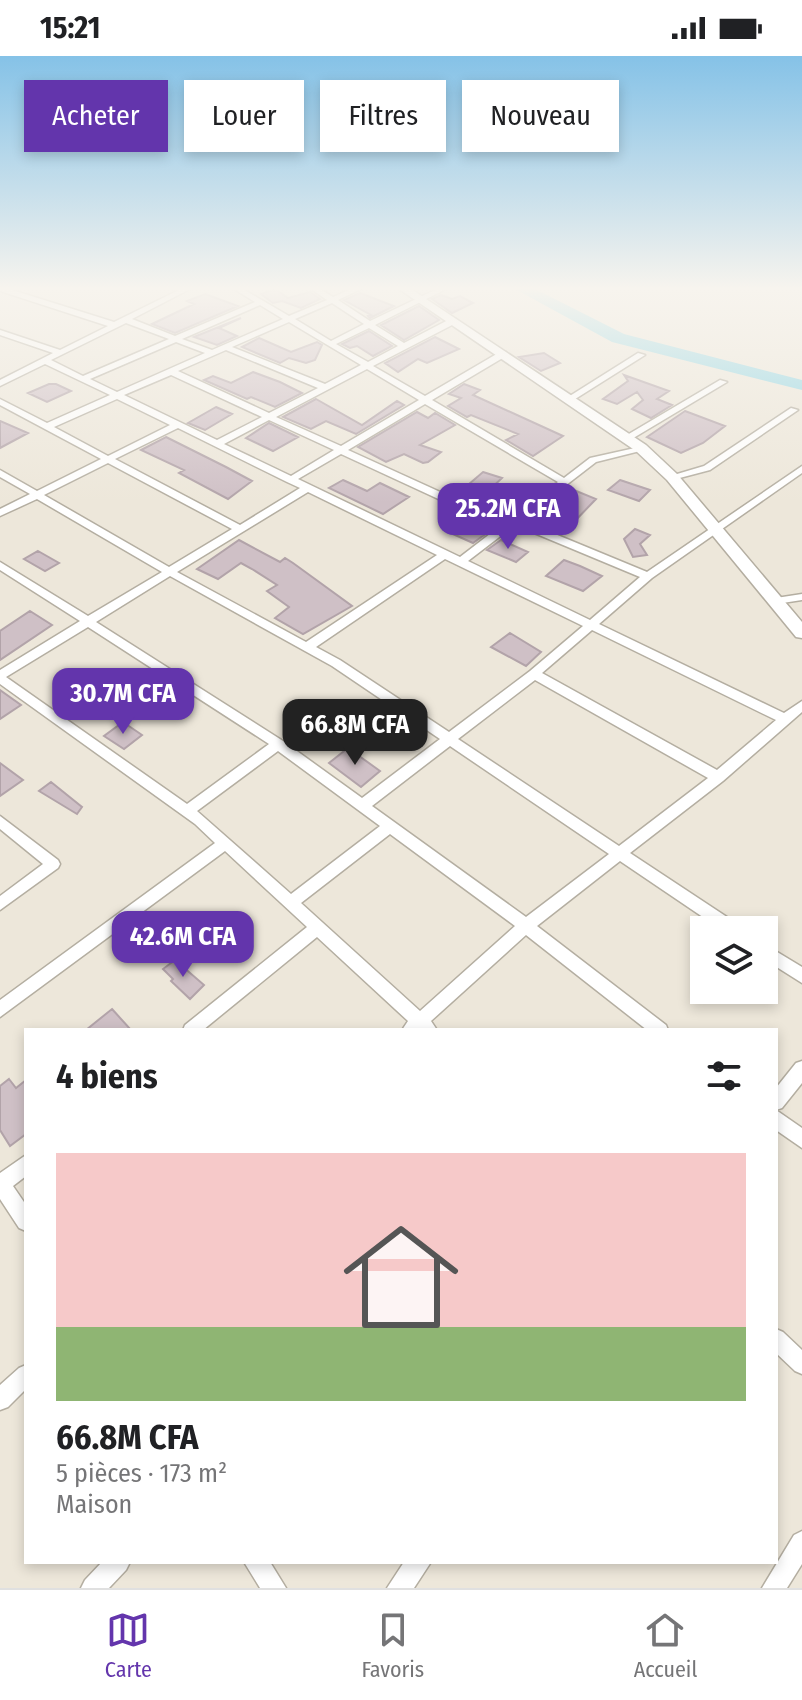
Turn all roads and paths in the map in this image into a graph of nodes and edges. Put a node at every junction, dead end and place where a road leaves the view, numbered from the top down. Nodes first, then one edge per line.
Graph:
1 (43, 360) edge
2 (45, 360) edge
3 (125, 360) edge
4 (195, 360) edge
5 (258, 360) edge
6 (360, 360) edge
7 (376, 360) edge
8 (492, 360) edge
9 (513, 360) edge
10 (632, 360) edge
11 (367, 365) junction
12 (170, 371) junction
13 (82, 379) junction
14 (1, 381) edge
15 (723, 382) dead end
16 (324, 387) junction
17 (114, 395) junction
18 (569, 399) junction
19 (423, 400) junction
20 (0, 402) edge
21 (794, 410) dead end
22 (268, 417) junction
23 (177, 425) junction
24 (48, 426) junction
25 (627, 438) junction
26 (217, 444) junction
27 (641, 448) junction
28 (341, 450) junction
29 (109, 459) junction
30 (802, 469) edge
31 (0, 473) edge
32 (672, 477) junction
33 (290, 480) junction
34 (564, 482) junction
35 (307, 488) junction
36 (37, 495) junction
37 (0, 513) edge
38 (509, 523) junction
39 (715, 528) junction
40 (240, 529) junction
41 (445, 554) junction
42 (460, 562) junction
43 (0, 565) edge
44 (170, 572) junction
45 (648, 576) junction
46 (802, 597) edge
47 (776, 601) junction
48 (88, 622) junction
49 (591, 625) junction
50 (802, 633) edge
51 (307, 647) junction
52 (534, 674) junction
53 (0, 677) edge
54 (802, 705) edge
55 (785, 719) junction
56 (450, 738) junction
57 (278, 744) junction
58 (718, 777) junction
59 (362, 806) junction
60 (187, 811) junction
61 (0, 821) edge
62 (390, 826) junction
63 (225, 843) junction
64 (621, 854) junction
65 (290, 903) junction
66 (0, 904) edge
67 (713, 916) edge
68 (526, 926) junction
69 (317, 928) junction
70 (778, 960) edge
71 (802, 976) edge
72 (0, 1010) edge
73 (420, 1027) edge
74 (193, 1028) edge
75 (657, 1028) edge
76 (802, 1069) edge
77 (778, 1099) edge
78 (778, 1121) edge
79 (802, 1139) edge
80 (24, 1166) edge
81 (0, 1184) edge
82 (24, 1218) edge
83 (778, 1341) edge
84 (802, 1364) edge
85 (24, 1377) edge
86 (0, 1399) edge
87 (802, 1543) edge
88 (116, 1564) edge
89 (257, 1564) edge
90 (417, 1564) edge
91 (93, 1588) edge
92 (274, 1588) edge
93 (399, 1588) edge
94 (774, 1588) edge

1 - 14 street
2 - 13 street
3 - 13 street
4 - 12 street
5 - 16 street
6 - 11 street
7 - 11 street
8 - 19 street
9 - 18 street
10 - 18 street
11 - 16 street
11 - 19 street
12 - 17 street
12 - 22 street
13 - 17 street
15 - 25 street
16 - 22 street
17 - 23 street
17 - 24 street
18 - 25 street
19 - 28 street
19 - 34 street
20 - 24 street
21 - 32 street
22 - 26 street
22 - 28 street
23 - 26 street
23 - 29 street
24 - 29 street
25 - 27 street
26 - 33 street
27 - 32 street
27 - 34 street
28 - 33 street
28 - 38 street
29 - 36 street
29 - 40 street
30 - 39 street
31 - 36 street
32 - 39 street
33 - 35 street
34 - 38 street
35 - 40 street
35 - 41 street
36 - 37 street
36 - 44 street
38 - 42 street
38 - 45 street
39 - 45 street
39 - 47 street
40 - 44 street
41 - 42 street
41 - 51 street
42 - 49 street
43 - 48 street
44 - 48 street
44 - 51 street
45 - 49 street
46 - 47 street
47 - 50 street
48 - 53 street
48 - 57 street
49 - 52 street
49 - 55 street
51 - 56 street
52 - 56 street
52 - 58 street
53 - 60 street
54 - 55 street
55 - 58 street
56 - 59 street
56 - 64 street
57 - 59 street
57 - 60 street
58 - 64 street
59 - 62 street
60 - 63 street
61 - 66 street
62 - 65 street
62 - 68 street
63 - 65 street
63 - 72 street
64 - 67 street
64 - 68 street
65 - 69 street
68 - 73 street
68 - 75 street
69 - 73 street
69 - 74 street
70 - 71 street
76 - 77 street
78 - 79 street
80 - 81 street
81 - 82 street
83 - 84 street
85 - 86 street
87 - 94 street
88 - 91 street
89 - 92 street
90 - 93 street

